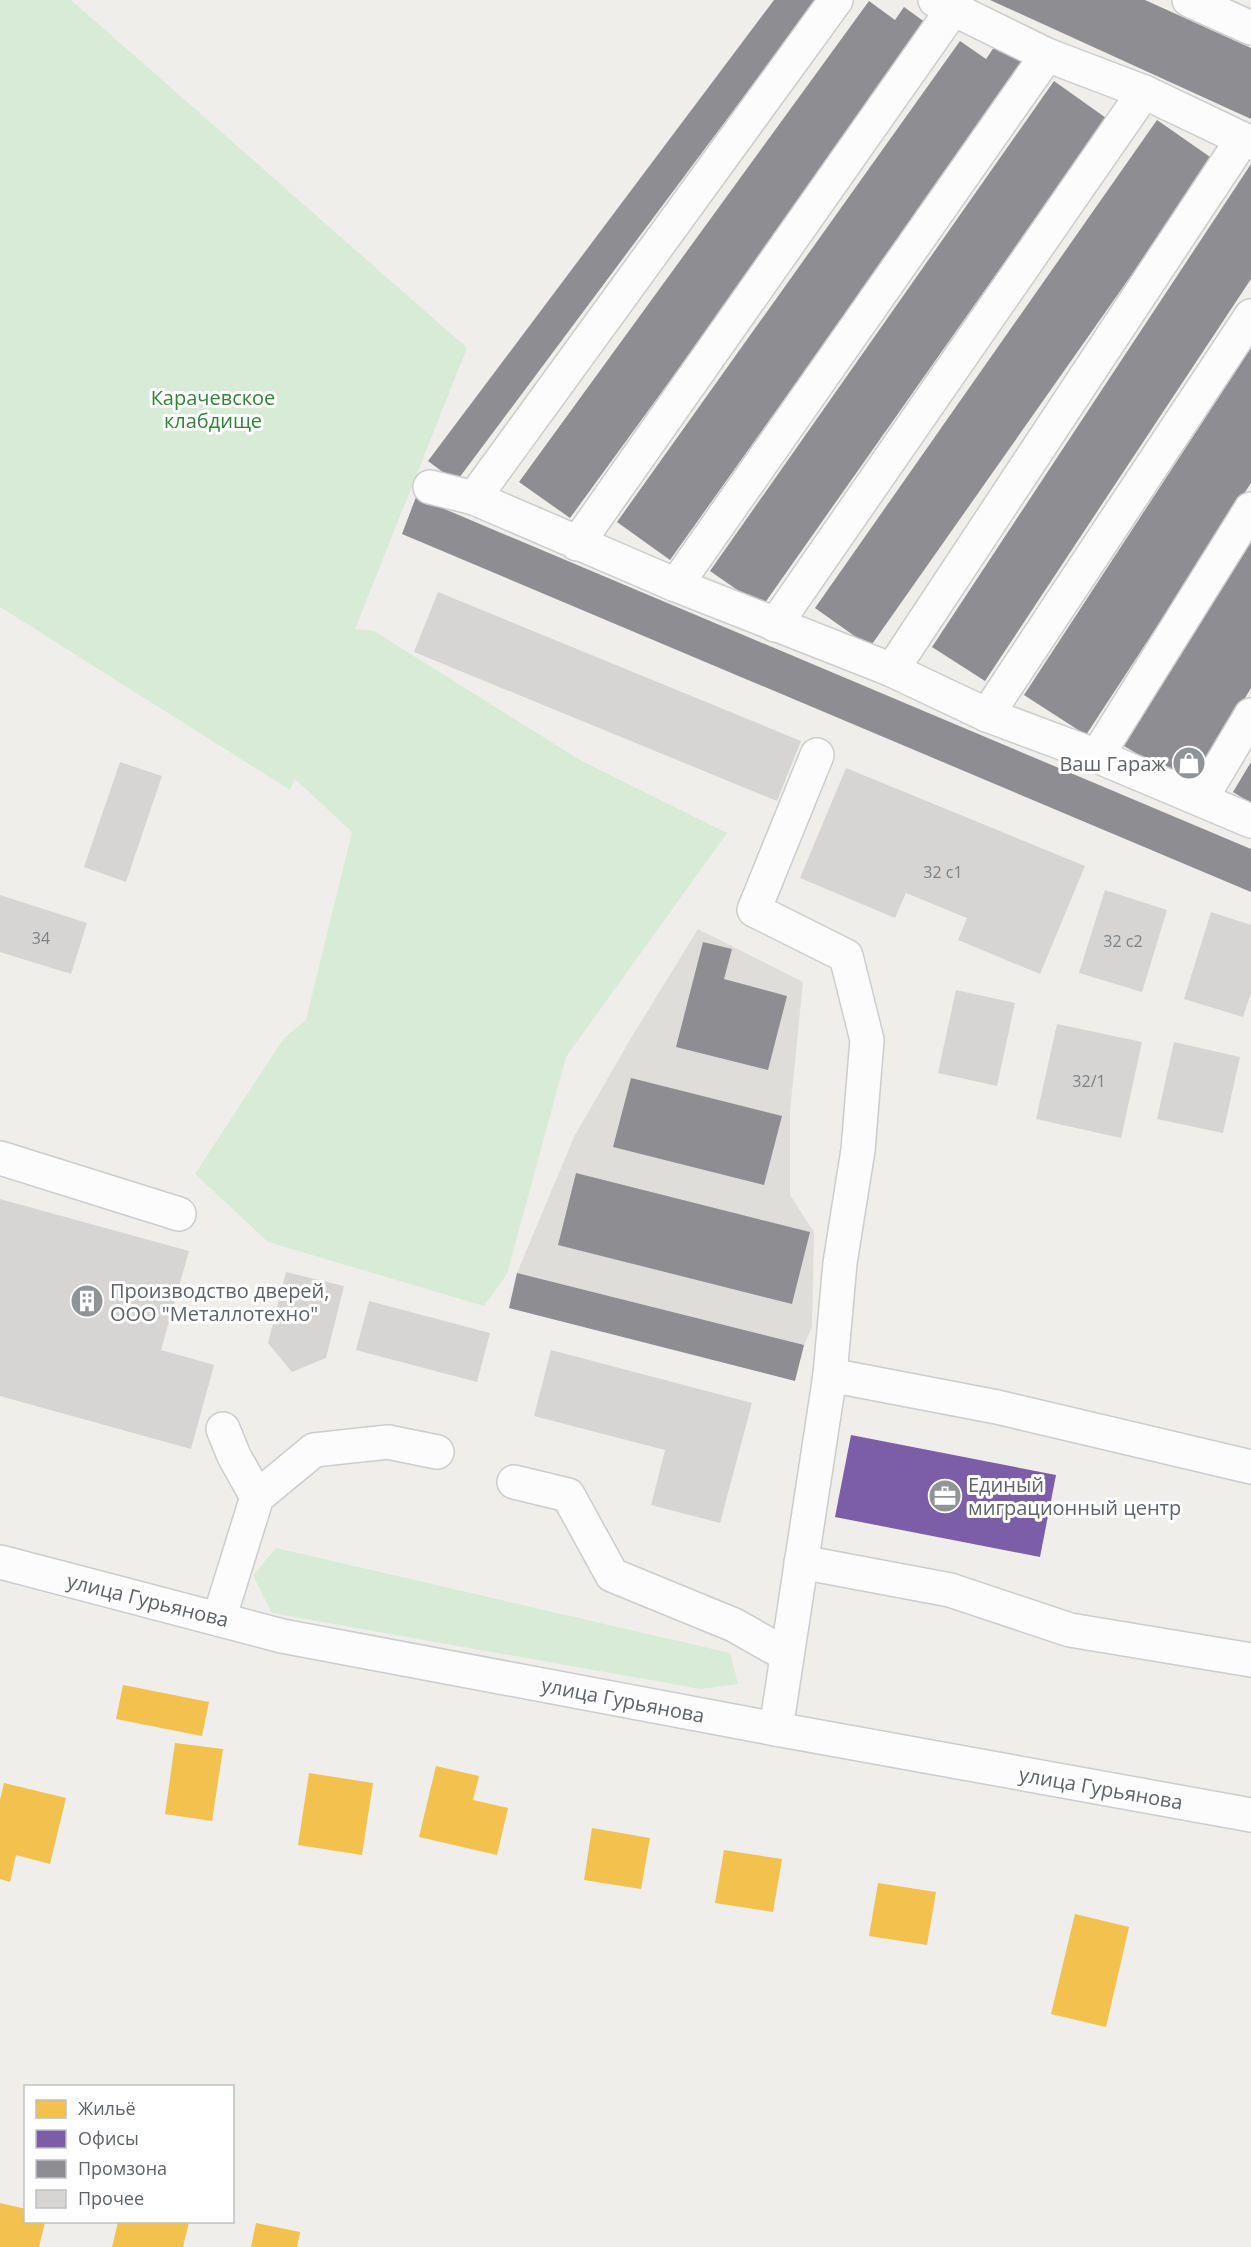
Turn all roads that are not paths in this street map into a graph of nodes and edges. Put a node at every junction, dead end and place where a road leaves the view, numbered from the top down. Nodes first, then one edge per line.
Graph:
1 (836, 0) edge
2 (1189, 0) edge
3 (944, 5) edge
4 (1251, 28) edge
5 (1047, 55) junction
6 (1144, 92) junction
7 (1247, 142) edge
8 (1251, 316) edge
9 (430, 487) dead end
10 (474, 498) junction
11 (1251, 508) edge
12 (577, 544) junction
13 (676, 585) junction
14 (775, 625) junction
15 (892, 670) junction
16 (987, 715) junction
17 (1251, 715) edge
18 (817, 755) dead end
19 (1097, 756) junction
20 (1200, 799) junction
21 (1251, 821) edge
22 (0, 1158) edge
23 (179, 1214) dead end
24 (830, 1375) junction
25 (223, 1429) dead end
26 (437, 1452) dead end
27 (1251, 1467) edge
28 (514, 1482) dead end
29 (257, 1497) junction
30 (0, 1562) edge
31 (801, 1562) junction
32 (219, 1618) junction
33 (788, 1655) junction
34 (1251, 1660) edge
35 (776, 1729) junction
36 (1251, 1815) edge

1 - 10 street
2 - 4 street
3 - 5 street
3 - 12 street
5 - 6 street
5 - 13 street
6 - 7 street
6 - 14 street
7 - 15 street
8 - 16 street
9 - 10 street
10 - 12 street
11 - 19 street
12 - 13 street
13 - 14 street
14 - 15 street
15 - 16 street
16 - 19 street
17 - 20 street
18 - 24 street
19 - 20 street
20 - 21 street
22 - 23 street
24 - 27 street
24 - 31 street
25 - 29 street
26 - 29 street
28 - 33 street
29 - 32 street
30 - 32 street, улица Гурьянова
31 - 33 street
31 - 34 street
32 - 35 street, улица Гурьянова
33 - 35 street
35 - 36 street, улица Гурьянова

